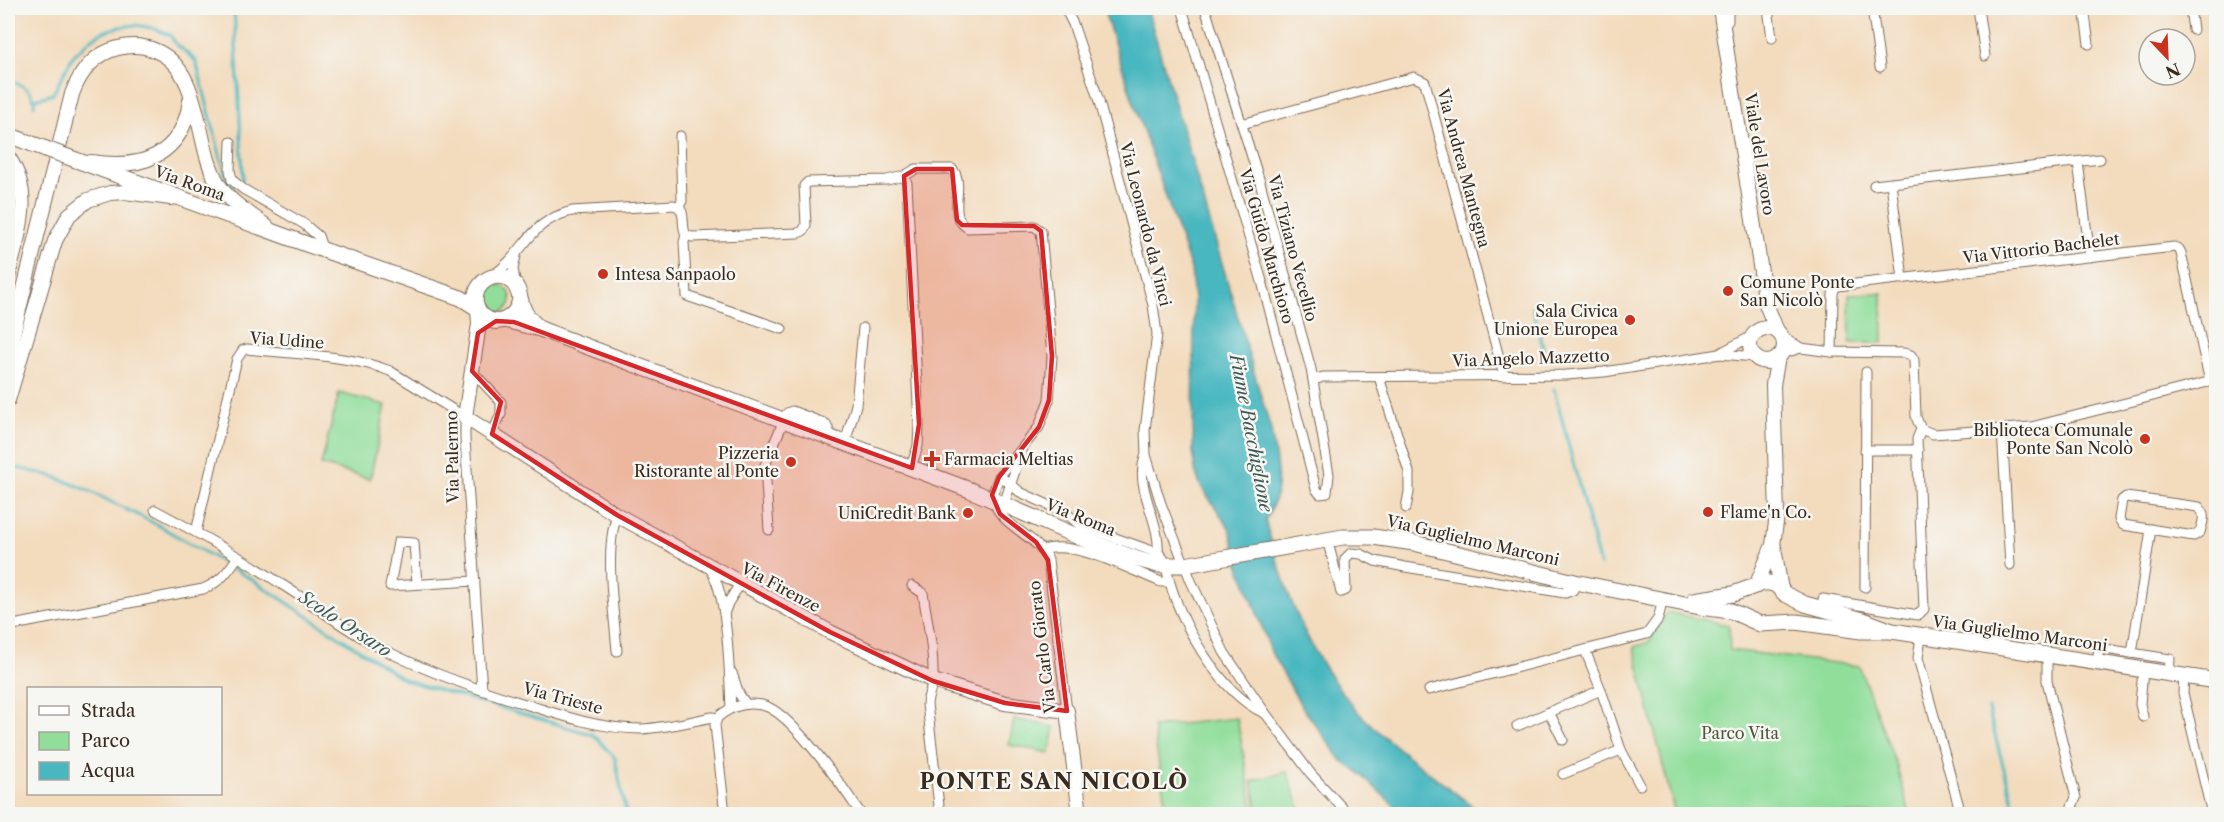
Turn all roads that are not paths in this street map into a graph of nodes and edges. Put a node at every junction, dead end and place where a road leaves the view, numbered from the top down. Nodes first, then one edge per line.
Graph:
1 (1065, 8) edge
2 (1182, 8) edge
3 (1205, 8) edge
4 (1720, 8) edge
5 (1728, 8) edge
6 (1768, 8) edge
7 (1872, 8) edge
8 (1978, 8) edge
9 (2084, 8) edge
10 (2190, 8) edge
11 (1723, 27) junction
12 (2193, 27) edge
13 (1772, 38) dead end
14 (2089, 44) dead end
15 (1985, 56) dead end
16 (1881, 67) dead end
17 (189, 90) junction
18 (1242, 124) junction
19 (8, 135) edge
20 (680, 136) dead end
21 (231, 142) dead end
22 (2100, 159) dead end
23 (76, 160) junction
24 (11, 161) edge
25 (2078, 162) junction
26 (904, 176) junction
27 (1891, 183) junction
28 (1874, 185) dead end
29 (190, 202) junction
30 (679, 206) junction
31 (276, 233) junction
32 (686, 235) junction
33 (323, 250) junction
34 (516, 256) junction
35 (2090, 257) junction
36 (8, 276) edge
37 (1904, 279) junction
38 (486, 280) junction
39 (441, 291) junction
40 (518, 292) junction
41 (1767, 306) junction
42 (477, 309) junction
43 (501, 321) junction
44 (863, 328) dead end
45 (540, 329) junction
46 (782, 329) dead end
47 (478, 333) junction
48 (1755, 333) junction
49 (1779, 333) junction
50 (1801, 348) junction
51 (1832, 352) junction
52 (8, 354) edge
53 (1720, 354) junction
54 (1780, 355) junction
55 (1757, 358) junction
56 (472, 371) junction
57 (1866, 372) dead end
58 (1504, 376) junction
59 (1378, 377) junction
60 (1314, 380) junction
61 (2213, 381) edge
62 (1773, 385) junction
63 (8, 399) edge
64 (465, 417) junction
65 (783, 420) junction
66 (1921, 429) junction
67 (2002, 430) junction
68 (492, 434) junction
69 (838, 441) junction
70 (1022, 450) junction
71 (1865, 450) junction
72 (1918, 450) junction
73 (1146, 455) junction
74 (911, 467) junction
75 (999, 477) junction
76 (1011, 484) junction
77 (1320, 494) joint
78 (996, 500) junction
79 (1406, 508) dead end
80 (155, 510) dead end
81 (617, 515) junction
82 (2151, 529) junction
83 (769, 530) dead end
84 (196, 532) junction
85 (1327, 539) junction
86 (1773, 545) junction
87 (1043, 550) junction
88 (1161, 555) joint
89 (235, 560) junction
90 (1189, 564) junction
91 (2010, 565) dead end
92 (709, 566) junction
93 (1167, 571) dead end
94 (475, 580) junction
95 (736, 582) junction
96 (1169, 582) junction
97 (1575, 582) junction
98 (417, 584) junction
99 (912, 586) dead end
100 (1754, 587) junction
101 (1865, 587) dead end
102 (1783, 592) junction
103 (721, 598) junction
104 (1823, 598) dead end
105 (1666, 600) junction
106 (723, 619) junction
107 (1755, 622) junction
108 (1776, 622) junction
109 (8, 626) edge
110 (1892, 631) junction
111 (1921, 637) junction
112 (1585, 650) junction
113 (617, 651) dead end
114 (2132, 653) junction
115 (2047, 655) junction
116 (728, 659) junction
117 (2097, 663) junction
118 (2143, 670) junction
119 (2169, 674) junction
120 (2184, 676) junction
121 (933, 681) junction
122 (2217, 681) edge
123 (482, 690) junction
124 (1429, 690) dead end
125 (1601, 690) junction
126 (746, 704) junction
127 (730, 708) junction
128 (1067, 711) junction
129 (1549, 712) junction
130 (1266, 714) junction
131 (2143, 717) dead end
132 (717, 718) junction
133 (1517, 726) dead end
134 (1563, 740) dead end
135 (1621, 750) junction
136 (1563, 774) dead end
137 (1640, 785) dead end
138 (725, 814) edge
139 (861, 814) edge
140 (940, 814) edge
141 (1080, 814) edge
142 (1348, 814) edge
143 (1961, 814) edge
144 (2075, 814) edge
145 (2212, 814) edge

1 - 73 street, Via Leonardo da Vinci
2 - 77 street, Via Guido Marchioro
3 - 18 street, Via Tiziano Vecellio
4 - 11 street, Viale del Lavoro
5 - 11 street
6 - 13 street
7 - 16 street
8 - 15 street
9 - 14 street
10 - 12 street
11 - 41 street, Viale del Lavoro
17 - 23 street
17 - 31 street
17 - 52 street
18 - 58 street, Via Andrea Mantegna
18 - 60 street, Via Tiziano Vecellio
19 - 23 main road, Via Roma, bridge
20 - 30 street
21 - 33 street, Via Roma
22 - 25 street
23 - 29 main road, Via Roma
24 - 36 street
25 - 27 street
25 - 35 street
26 - 32 street
26 - 70 street
26 - 74 street
27 - 28 street
27 - 37 street
29 - 31 main road, Via Roma
29 - 63 street
30 - 32 street
30 - 34 street
31 - 33 main road, Via Roma
32 - 46 street
33 - 39 main road, Via Roma
34 - 38 street
34 - 40 street
35 - 37 street, Via Vittorio Bachelet
35 - 61 street, Via Vittorio Bachelet
37 - 51 street, Via Vittorio Bachelet
38 - 39 main road, Via Roma
38 - 40 main road
38 - 42 main road
39 - 42 main road, Via Roma
40 - 43 main road
40 - 45 main road
41 - 48 street, Viale del Lavoro
41 - 49 street, Viale del Lavoro
42 - 43 main road
42 - 47 street, Via Palermo
43 - 45 main road, Via Roma
43 - 47 street
44 - 69 street
45 - 65 main road, Via Roma
47 - 56 street, Via Palermo
48 - 49 street
48 - 53 street, Via Angelo Mazzetto
48 - 55 street, Viale del Lavoro
49 - 50 street
49 - 54 street, Viale del Lavoro
50 - 51 street
50 - 54 street
51 - 66 street
53 - 55 street, Via Angelo Mazzetto
53 - 58 street, Via Angelo Mazzetto
54 - 55 street
54 - 62 street, Viale del Lavoro
55 - 62 street, Viale del Lavoro
56 - 64 street, Via Palermo
56 - 68 street
57 - 71 street
58 - 59 street, Via Angelo Mazzetto
59 - 60 street, Via Angelo Mazzetto
59 - 79 street
60 - 77 street, Via Tiziano Vecellio
61 - 67 street
62 - 86 street, Viale del Lavoro
64 - 68 street, Via Firenze
64 - 84 street, Via Udine
64 - 94 street, Via Palermo
65 - 69 main road, Via Roma
65 - 83 street
66 - 67 street
66 - 72 street
67 - 91 street
68 - 81 street, Via Firenze
69 - 74 main road, Via Roma
70 - 75 street
70 - 76 street
71 - 72 street
71 - 101 street
72 - 104 street
73 - 88 street, Via Leonardo da Vinci
73 - 90 street, Via Leonardo da Vinci
74 - 78 main road, Via Roma
75 - 76 street, Via Roma
75 - 78 street
76 - 78 street
76 - 88 street, Via Roma
78 - 87 street
78 - 90 main road, Via Roma
80 - 84 street, Via Trieste
81 - 92 street, Via Firenze
81 - 113 street
82 - 82 street
82 - 114 street
84 - 89 street, Via Trieste
85 - 90 main road, Via Roma
85 - 97 main road, Via Guglielmo Marconi
85 - 97 street, Via Guglielmo Marconi
86 - 100 street, Viale del Lavoro
86 - 102 street, Viale del Lavoro
87 - 96 street, Via Roma
87 - 128 street, Via Carlo Giorato
89 - 109 street
89 - 123 street, Via Trieste
90 - 130 street, Via Leonardo da Vinci
92 - 95 street, Via Firenze
92 - 103 street
93 - 96 street
94 - 98 street
94 - 123 street, Via Palermo
95 - 103 street
95 - 106 street
95 - 121 street, Via Firenze
96 - 130 street
97 - 105 main road, Via Guglielmo Marconi
98 - 98 street
99 - 121 street
100 - 102 main road, Via Guglielmo Marconi
100 - 105 main road, Via Guglielmo Marconi
100 - 107 main road
102 - 108 main road
102 - 110 main road, Via Guglielmo Marconi
103 - 106 street
105 - 107 main road, Via Guglielmo Marconi
105 - 112 street
106 - 116 street
107 - 108 main road, Via Guglielmo Marconi
108 - 110 main road, Via Guglielmo Marconi
110 - 111 main road, Via Guglielmo Marconi
111 - 115 main road, Via Guglielmo Marconi
111 - 143 street
112 - 124 street
112 - 125 street
114 - 117 street
114 - 119 street
115 - 117 main road, Via Guglielmo Marconi
115 - 144 street
116 - 126 street
116 - 127 street
117 - 118 main road, Via Guglielmo Marconi
118 - 119 main road, Via Guglielmo Marconi
118 - 131 street
119 - 120 main road, Via Guglielmo Marconi
120 - 122 main road, Via Guglielmo Marconi
120 - 145 street
121 - 128 street, Via Firenze
121 - 140 street
123 - 132 street, Via Trieste
125 - 129 street
125 - 135 street
126 - 127 street
126 - 139 street
127 - 132 street
128 - 141 street, Via Carlo Giorato
129 - 133 street
129 - 134 street
130 - 142 street, Via Leonardo da Vinci
132 - 138 street
135 - 136 street
135 - 137 street

